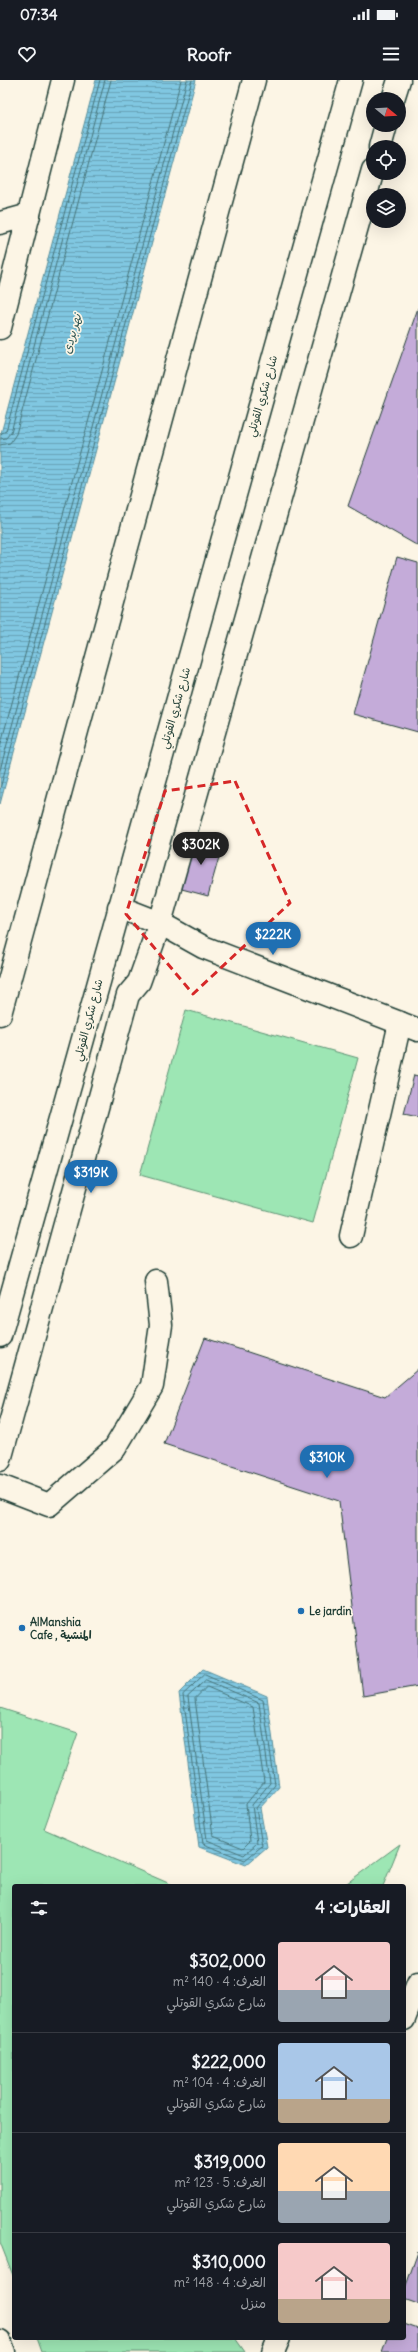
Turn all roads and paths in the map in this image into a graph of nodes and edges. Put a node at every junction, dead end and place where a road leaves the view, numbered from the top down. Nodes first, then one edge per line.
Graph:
1 (63, 80) edge
2 (254, 80) edge
3 (351, 80) edge
4 (399, 80) edge
5 (395, 92) edge
6 (370, 180) edge
7 (29, 215) junction
8 (0, 223) edge
9 (0, 328) edge
10 (119, 906) junction
11 (160, 923) junction
12 (0, 1014) edge
13 (409, 1026) edge
14 (351, 1236) dead end
15 (156, 1281) dead end
16 (0, 1336) edge
17 (0, 1460) edge
18 (0, 1486) edge
19 (418, 1983) edge
20 (406, 2014) edge
21 (278, 2340) edge
22 (0, 2342) edge
23 (4, 2352) edge
24 (274, 2352) edge

1 - 7 main road
2 - 12 main road
3 - 10 main road, شارع شكري القوتلي
4 - 5 main road
6 - 11 main road
7 - 8 main road
7 - 9 main road
10 - 11 main road
10 - 16 main road, شارع شكري القوتلي
11 - 13 main road
11 - 17 main road
13 - 14 main road
15 - 18 main road
19 - 20 main road
21 - 24 main road
22 - 23 main road

